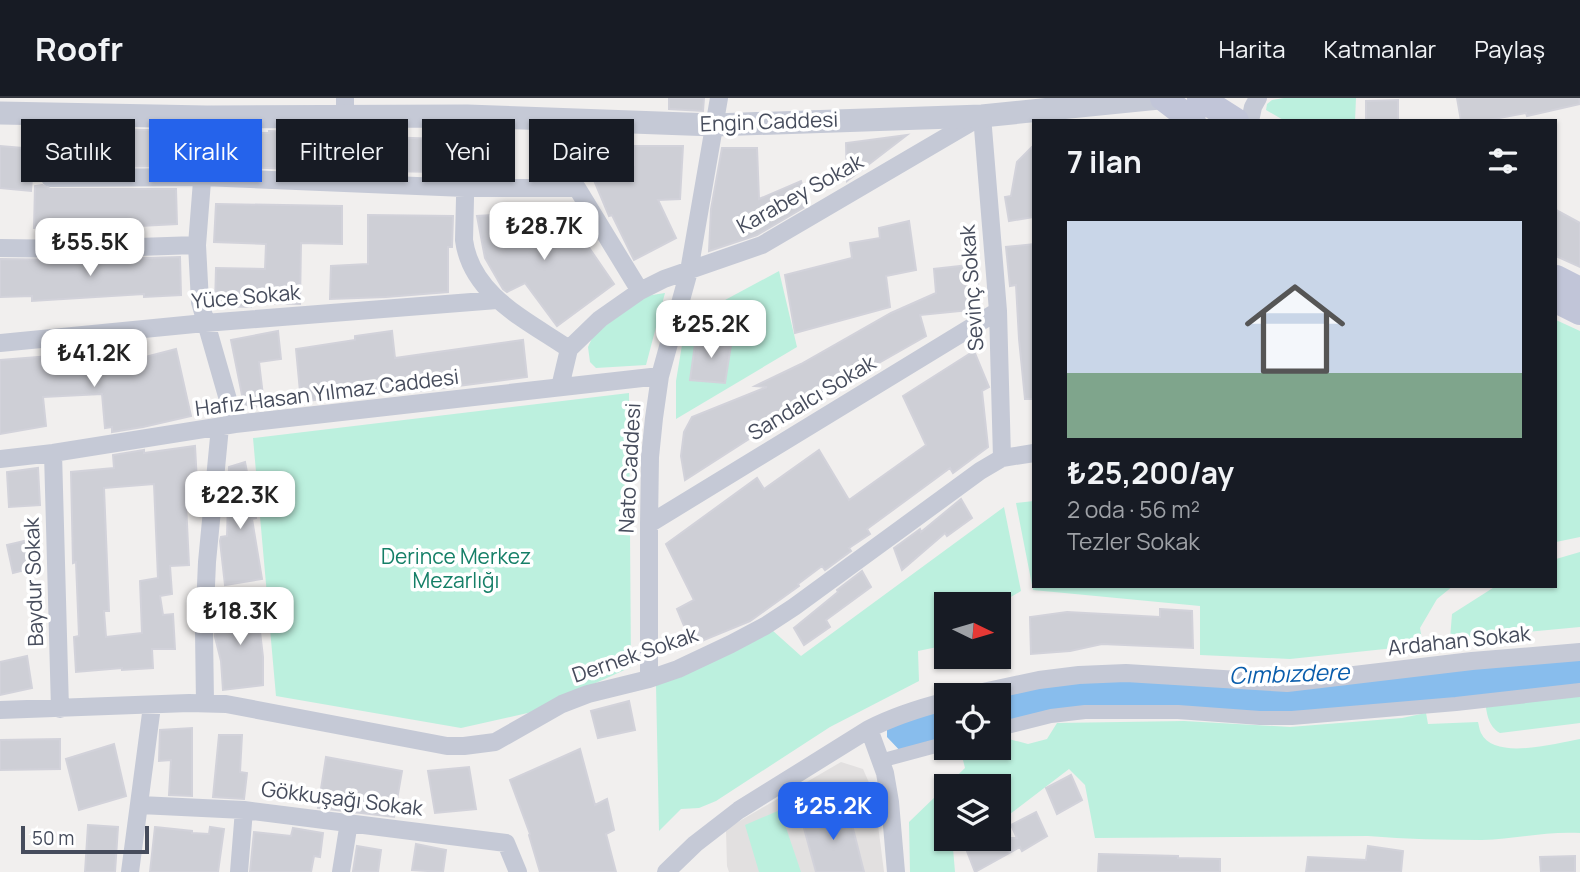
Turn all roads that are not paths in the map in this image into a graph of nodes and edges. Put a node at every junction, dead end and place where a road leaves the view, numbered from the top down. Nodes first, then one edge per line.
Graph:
1 (719, 98) edge
2 (1161, 98) edge
3 (1258, 98) edge
4 (112, 106) edge
5 (156, 107) edge
6 (345, 107) edge
7 (1192, 111) edge
8 (0, 113) edge
9 (55, 114) junction
10 (467, 116) junction
11 (982, 116) junction
12 (207, 117) joint
13 (1228, 119) edge
14 (1250, 119) edge
15 (714, 125) junction
16 (149, 177) edge
17 (262, 179) edge
18 (203, 182) edge
19 (465, 188) junction
20 (197, 245) junction
21 (0, 248) edge
22 (689, 271) junction
23 (1557, 278) edge
24 (1580, 290) edge
25 (640, 291) junction
26 (497, 300) junction
27 (1557, 300) edge
28 (998, 312) junction
29 (1580, 312) edge
30 (205, 323) junction
31 (0, 343) edge
32 (569, 349) junction
33 (660, 376) junction
34 (560, 387) junction
35 (227, 426) junction
36 (53, 453) junction
37 (1032, 453) edge
38 (1002, 458) junction
39 (0, 459) edge
40 (649, 524) junction
41 (1580, 652) edge
42 (649, 679) junction
43 (1011, 686) edge
44 (1580, 691) edge
45 (205, 703) junction
46 (934, 705) edge
47 (246, 708) junction
48 (60, 709) junction
49 (0, 710) edge
50 (152, 711) junction
51 (0, 720) edge
52 (1011, 727) edge
53 (869, 729) junction
54 (934, 746) edge
55 (880, 761) junction
56 (140, 805) junction
57 (244, 810) junction
58 (349, 822) junction
59 (130, 872) edge
60 (239, 872) edge
61 (341, 872) edge
62 (517, 872) edge
63 (666, 872) edge
64 (896, 872) edge

1 - 15 street, Nato Caddesi
2 - 7 main road
2 - 11 street, Engin Caddesi
3 - 14 street
4 - 5 street, Engin Caddesi
4 - 9 street, Engin Caddesi
5 - 12 street, Engin Caddesi
6 - 10 street, Engin Caddesi
6 - 12 street, Engin Caddesi
7 - 13 main road
8 - 9 street, Engin Caddesi
9 - 16 street
10 - 15 street, Engin Caddesi
10 - 19 street
11 - 15 street, Engin Caddesi
11 - 22 street, Karabey Sokak
11 - 28 street, Sevinç Sokak
15 - 22 street, Nato Caddesi
17 - 19 street
18 - 20 street
19 - 25 street
19 - 26 street
20 - 21 street
20 - 30 street
22 - 25 street, Karabey Sokak
22 - 33 street, Nato Caddesi
23 - 24 main road
25 - 32 street, Karabey Sokak
26 - 30 street, Yüce Sokak
26 - 32 street
27 - 29 main road
28 - 38 street, Sevinç Sokak
28 - 40 street, Sandalcı Sokak
30 - 31 street, Yüce Sokak
30 - 35 street
32 - 34 street
33 - 34 street, Hafız Hasan Yılmaz Caddesi
33 - 40 street, Nato Caddesi
34 - 35 street, Hafız Hasan Yılmaz Caddesi
35 - 36 street, Hafız Hasan Yılmaz Caddesi
35 - 45 street
36 - 39 street, Hafız Hasan Yılmaz Caddesi
36 - 48 street, Baydur Sokak
37 - 38 street, Dernek Sokak
38 - 42 street, Dernek Sokak
40 - 42 street, Nato Caddesi
41 - 43 street, Ardahan Sokak
42 - 47 street, Dernek Sokak
44 - 52 street
45 - 47 street, Dernek Sokak
45 - 50 street, Dernek Sokak
46 - 53 street
47 - 50 street, Dernek Sokak
48 - 49 street, Dernek Sokak
48 - 50 street, Dernek Sokak
50 - 51 street, Dernek Sokak
50 - 56 street
53 - 55 street
53 - 63 street
54 - 55 street
55 - 64 street
56 - 57 street, Gökkuşağı Sokak
56 - 59 street
57 - 58 street, Gökkuşağı Sokak
57 - 60 street
58 - 61 street
58 - 62 street, Gökkuşağı Sokak

